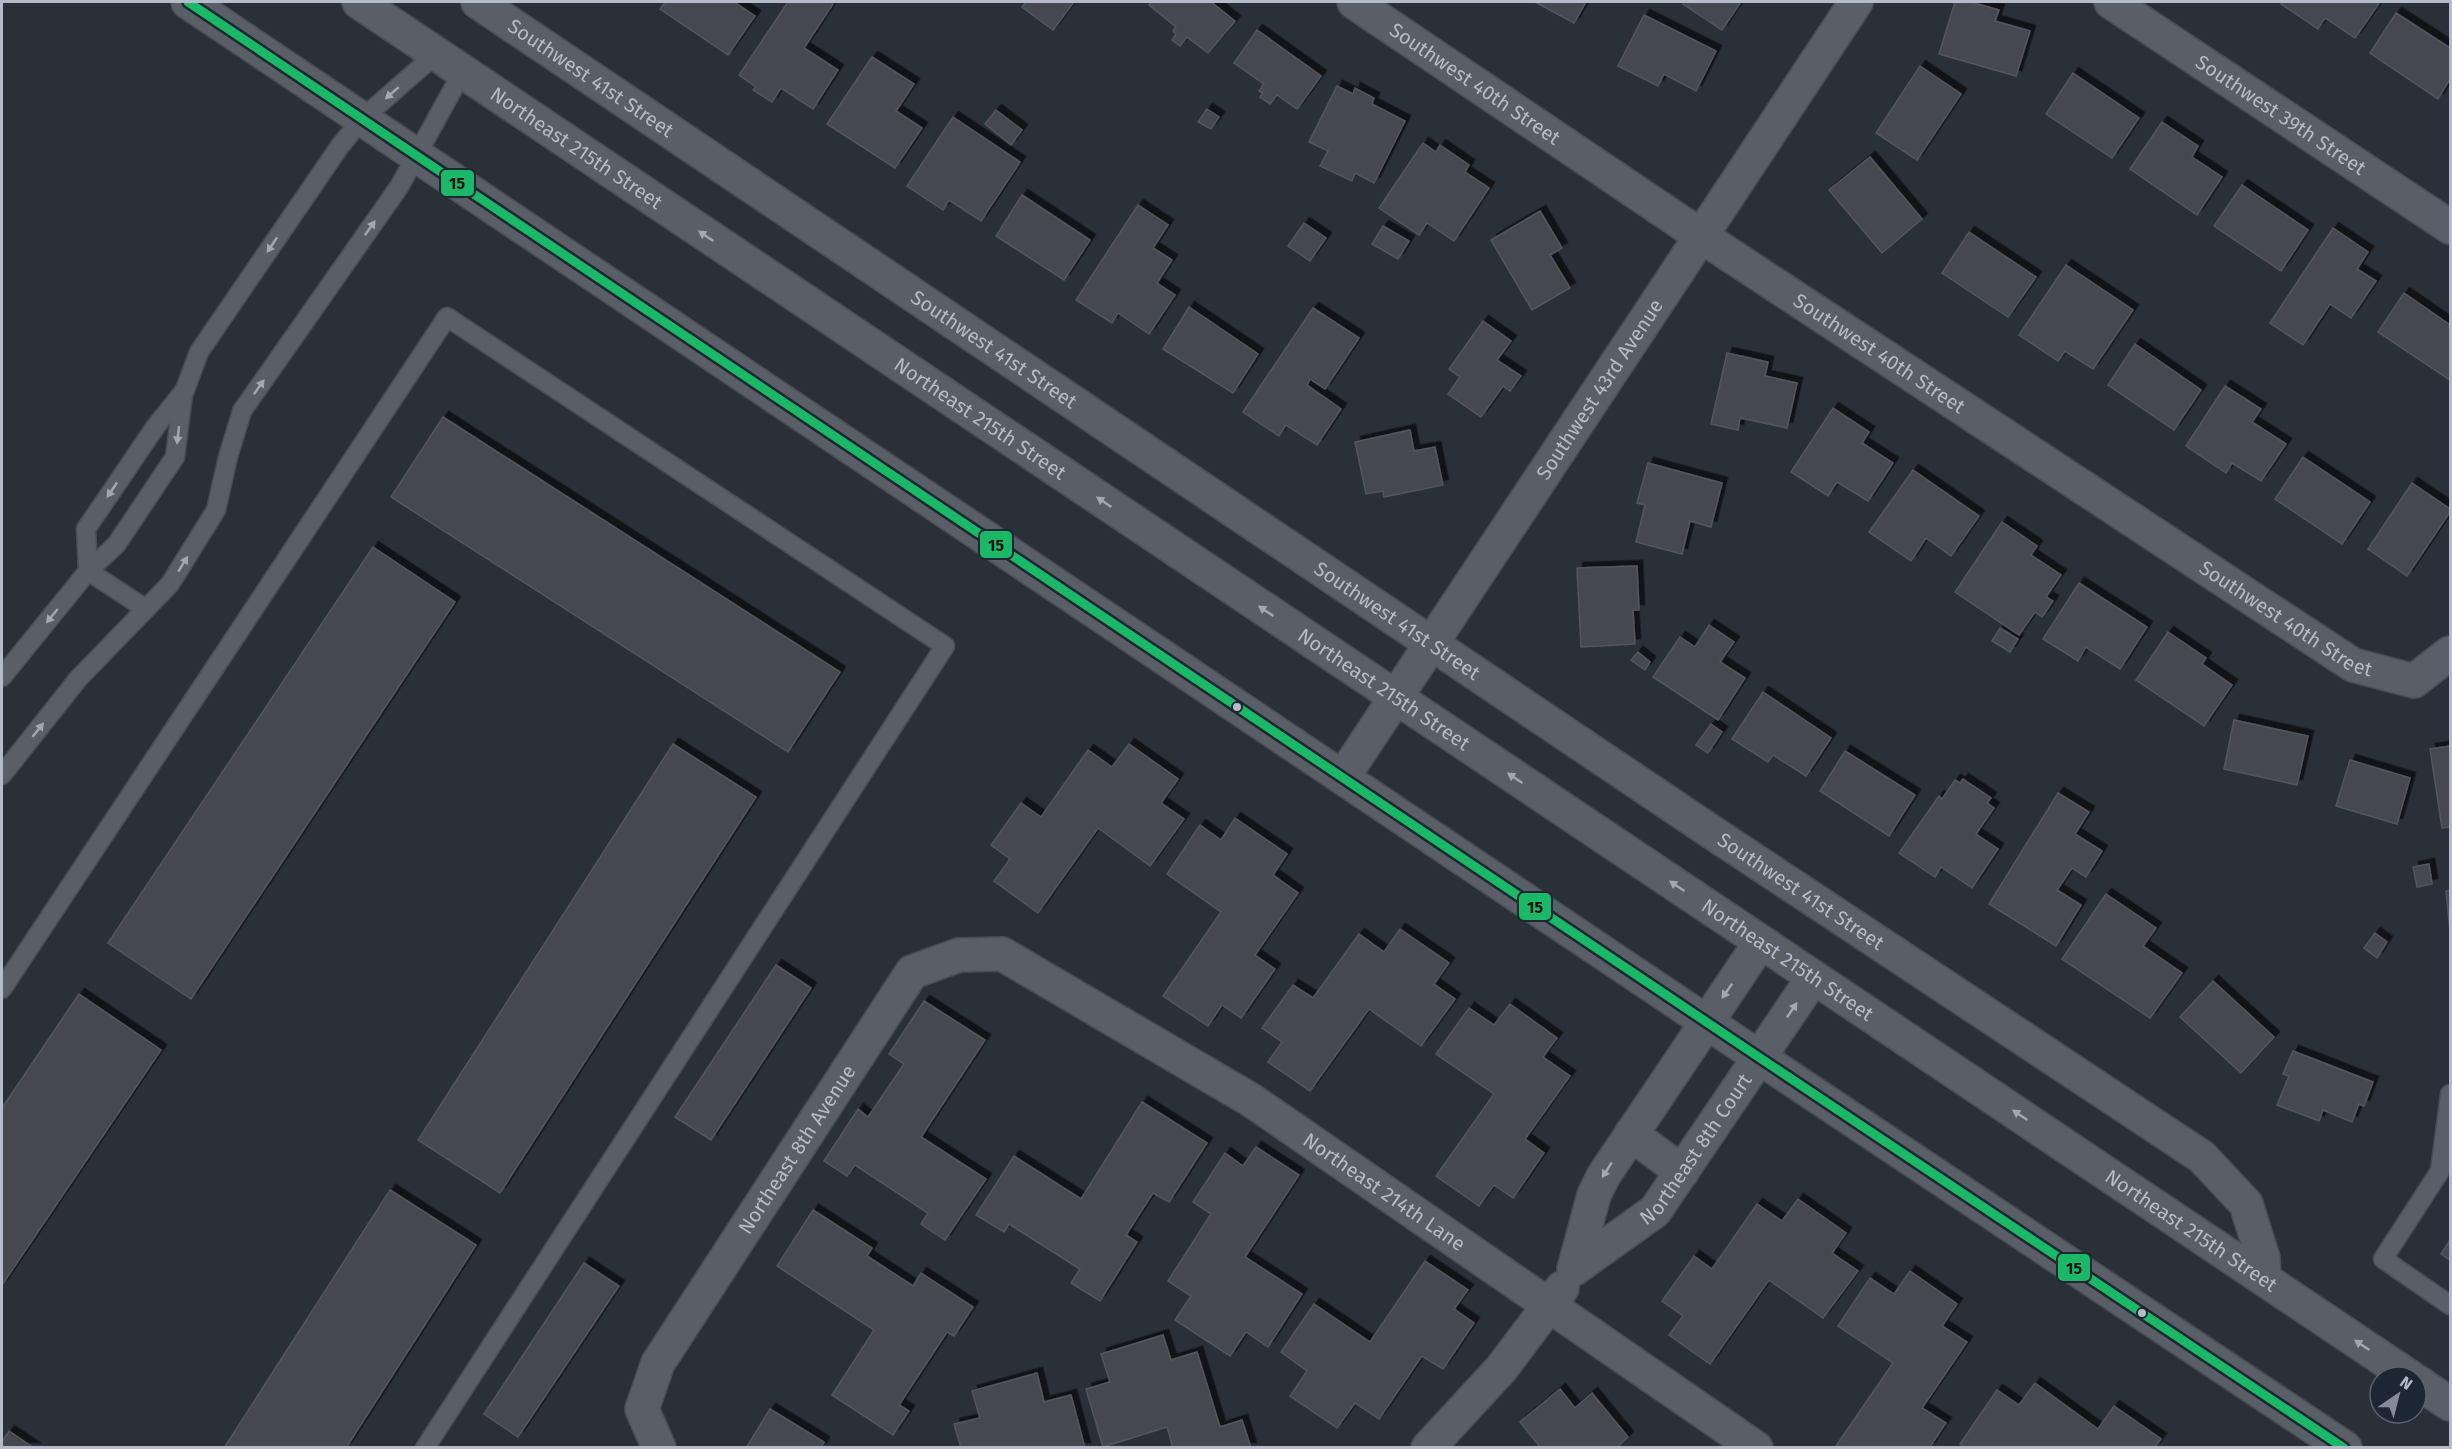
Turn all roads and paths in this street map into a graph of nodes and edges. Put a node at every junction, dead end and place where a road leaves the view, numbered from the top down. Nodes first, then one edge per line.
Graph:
1 (188, 2) edge
2 (358, 2) edge
3 (478, 2) edge
4 (1354, 2) edge
5 (1856, 2) edge
6 (2111, 2) edge
7 (449, 63) junction
8 (363, 118) junction
9 (418, 156) junction
10 (2451, 227) edge
11 (1701, 236) junction
12 (184, 391) junction
13 (88, 571) junction
14 (146, 609) junction
15 (1432, 643) junction
16 (2451, 653) edge
17 (2, 678) edge
18 (1396, 698) junction
19 (2, 775) edge
20 (1343, 777) junction
21 (1760, 942) junction
22 (1002, 954) joint
23 (1813, 978) junction
24 (2, 989) edge
25 (1705, 1022) junction
26 (1760, 1059) junction
27 (2451, 1094) edge
28 (1631, 1134) junction
29 (1682, 1172) junction
30 (1574, 1269) junction
31 (2264, 1280) junction
32 (2451, 1305) edge
33 (1549, 1306) junction
34 (2392, 1365) edge
35 (2428, 1389) edge
36 (2451, 1404) edge
37 (424, 1448) edge
38 (659, 1448) edge
39 (1428, 1448) edge
40 (1756, 1448) edge
41 (2345, 1448) edge

1 - 8 street
2 - 7 street, Northeast 215th Street
3 - 15 street, Southwest 41st Street
4 - 11 street, Southwest 40th Street
5 - 11 street, Southwest 43rd Avenue
6 - 10 street, Southwest 39th Street
7 -> 8 lane
7 - 9 lane
18 -> 7 street, Northeast 215th Street
8 - 9 street
8 -> 12 lane
14 -> 9 lane
9 - 20 street
11 - 15 street, Southwest 43rd Avenue
11 - 16 street, Southwest 40th Street
12 -> 13 lane
12 -> 13 lane
13 - 14 lane
13 -> 17 lane
19 -> 14 lane
15 - 18 street, Southwest 43rd Avenue
15 - 31 street, Southwest 41st Street
18 - 20 street, Southwest 43rd Avenue
21 -> 18 street, Northeast 215th Street
20 - 25 street
21 - 23 street, Northeast 215th Street
21 -> 25 street, Northeast 8th Court
22 - 33 street, Northeast 214th Lane
22 - 38 street, Northeast 8th Avenue
26 -> 23 street, Northeast 8th Court
31 -> 23 street, Northeast 215th Street
24 - 37 lane
25 - 26 street
25 - 28 street, Northeast 8th Court
26 - 29 street, Northeast 8th Court
26 - 41 street
27 - 32 lane
28 - 29 street
28 -> 30 street, Northeast 8th Court
29 - 30 street, Northeast 8th Court
30 - 33 street, Northeast 8th Court
34 -> 31 street, Northeast 215th Street
33 - 39 street, Northeast 8th Court
33 - 40 street, Northeast 214th Lane
35 - 36 street

